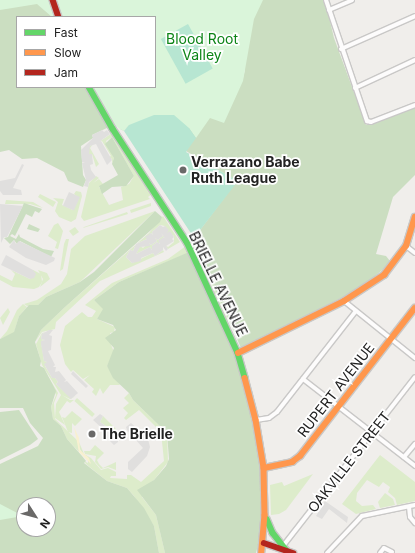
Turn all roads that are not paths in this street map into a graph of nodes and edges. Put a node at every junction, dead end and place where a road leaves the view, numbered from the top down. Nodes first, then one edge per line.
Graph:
1 (53, 0) edge
2 (326, 0) edge
3 (352, 0) edge
4 (329, 10) junction
5 (60, 16) edge
6 (415, 16) edge
7 (341, 49) junction
8 (415, 60) edge
9 (90, 88) edge
10 (355, 88) junction
11 (415, 105) edge
12 (415, 217) edge
13 (406, 246) junction
14 (415, 253) edge
15 (344, 301) junction
16 (415, 308) edge
17 (356, 311) junction
18 (391, 339) junction
19 (238, 353) junction
20 (415, 358) edge
21 (415, 377) edge
22 (303, 379) junction
23 (338, 406) junction
24 (256, 420) junction
25 (372, 432) junction
26 (415, 444) edge
27 (404, 457) junction
28 (415, 466) edge
29 (264, 468) junction
30 (415, 505) edge
31 (408, 506) junction
32 (265, 515) junction
33 (415, 523) edge
34 (264, 543) junction
35 (279, 549) edge
36 (290, 552) edge
37 (392, 552) dead end
38 (262, 553) edge
39 (327, 553) edge
40 (380, 553) edge

1 - 5 street
2 - 4 street
3 - 4 street
4 - 7 street
6 - 7 street
7 - 10 street
8 - 10 street
9 - 19 street, BRIELLE AVENUE
10 - 11 street
12 - 13 street
13 - 14 street
13 - 15 street
15 - 17 street
15 - 19 street
16 - 18 street, RUPERT AVENUE
17 - 18 street
17 - 22 street
18 - 20 street
18 - 23 street, RUPERT AVENUE
19 - 24 street, BRIELLE AVENUE
21 - 25 street, OAKVILLE STREET
22 - 23 street
22 - 24 street
23 - 25 street
23 - 29 street, RUPERT AVENUE
24 - 29 street, BRIELLE AVENUE
25 - 27 street
25 - 35 street, OAKVILLE STREET
26 - 27 street
27 - 28 street
29 - 32 street, BRIELLE AVENUE
30 - 31 street
31 - 33 street
31 - 39 street
32 - 34 street, BRIELLE AVENUE
32 - 35 street, BRIELLE AVENUE
34 - 35 street
34 - 38 street, BRIELLE AVENUE
35 - 36 street, BRIELLE AVENUE
37 - 40 street

